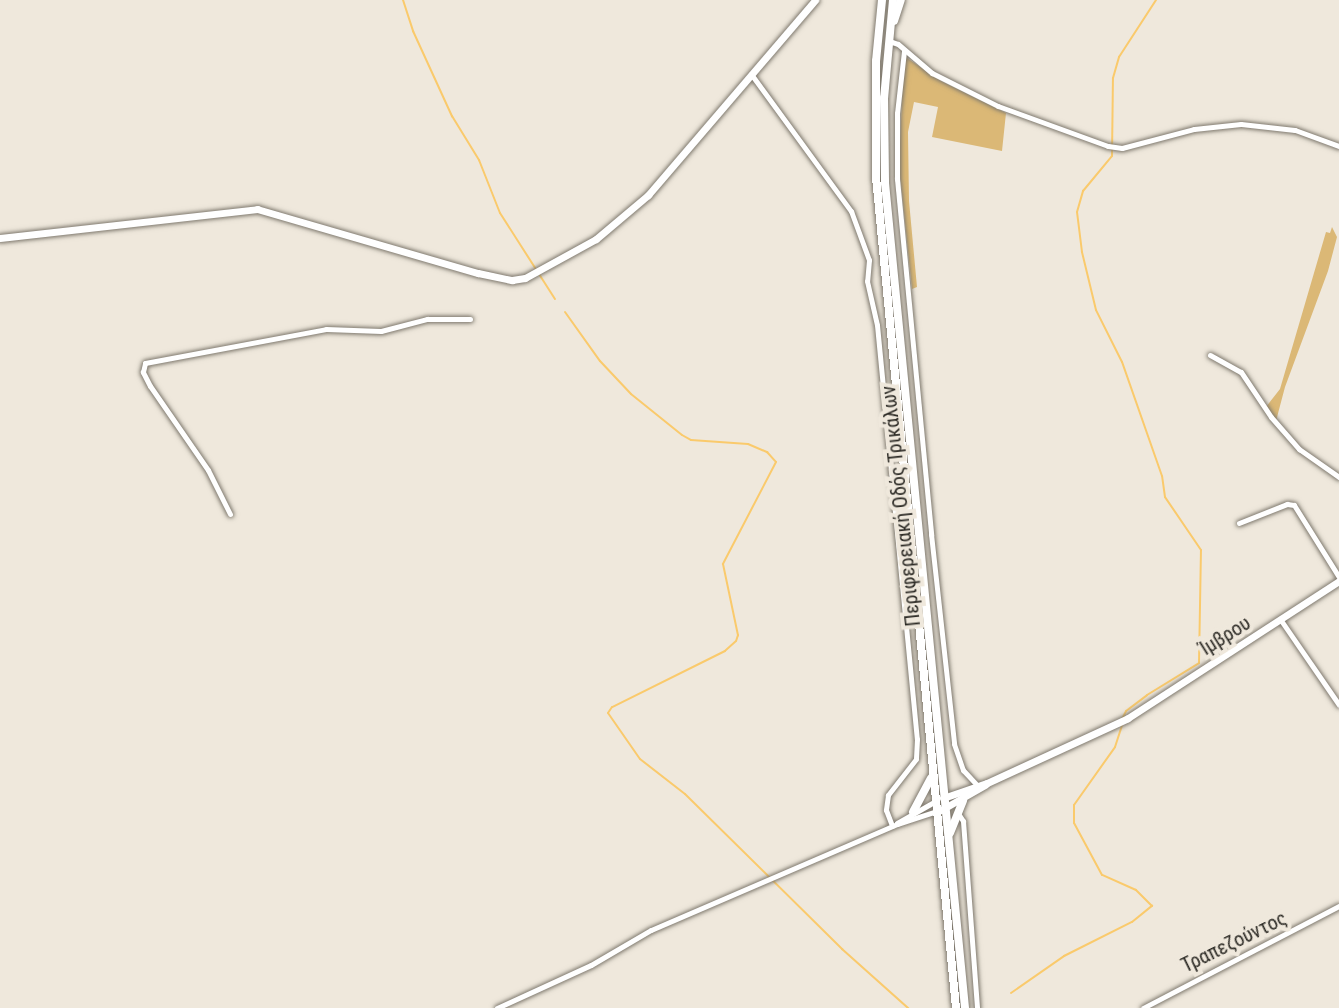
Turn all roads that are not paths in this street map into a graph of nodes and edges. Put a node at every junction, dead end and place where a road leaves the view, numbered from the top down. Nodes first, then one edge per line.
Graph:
1 (815, 0) edge
2 (880, 0) edge
3 (893, 0) edge
4 (901, 0) edge
5 (888, 39) junction
6 (904, 51) junction
7 (751, 74) junction
8 (1339, 146) edge
9 (0, 238) edge
10 (470, 319) dead end
11 (1210, 355) dead end
12 (1339, 477) edge
13 (230, 514) dead end
14 (1239, 523) dead end
15 (1339, 579) edge
16 (1280, 619) junction
17 (1339, 705) edge
18 (933, 773) junction
19 (987, 783) junction
20 (977, 785) junction
21 (946, 796) junction
22 (963, 800) junction
23 (934, 802) junction
24 (946, 807) junction
25 (957, 811) junction
26 (913, 812) junction
27 (935, 812) junction
28 (894, 825) junction
29 (949, 838) junction
30 (1339, 906) edge
31 (497, 1008) edge
32 (956, 1008) edge
33 (965, 1008) edge
34 (977, 1008) edge
35 (1143, 1008) edge

1 - 7 street
2 - 18 main road, Περιφερειακή Οδός Τρικάλων
3 - 5 main road, Περιφερειακή Οδός Τρικάλων
4 - 5 main road
5 - 6 street
5 - 21 main road, Περιφερειακή Οδός Τρικάλων
6 - 8 street
6 - 20 street
7 - 9 street
7 - 28 street
10 - 13 street
11 - 12 street
14 - 15 street
15 - 16 street, Ίμβρου
16 - 17 street
16 - 19 street, Ίμβρου
18 - 23 main road, Περιφερειακή Οδός Τρικάλων
18 - 26 main road
19 - 20 street
19 - 22 street
20 - 21 street
21 - 23 street
21 - 24 main road, Περιφερειακή Οδός Τρικάλων
22 - 24 street
22 - 25 main road
23 - 26 street
23 - 27 main road, Περιφερειακή Οδός Τρικάλων
24 - 27 street
24 - 29 main road, Περιφερειακή Οδός Τρικάλων
25 - 29 main road
25 - 34 street
26 - 28 street
27 - 28 street
27 - 32 main road, Περιφερειακή Οδός Τρικάλων
28 - 31 street
29 - 33 main road, Περιφερειακή Οδός Τρικάλων
30 - 35 street, Τραπεζούντος

